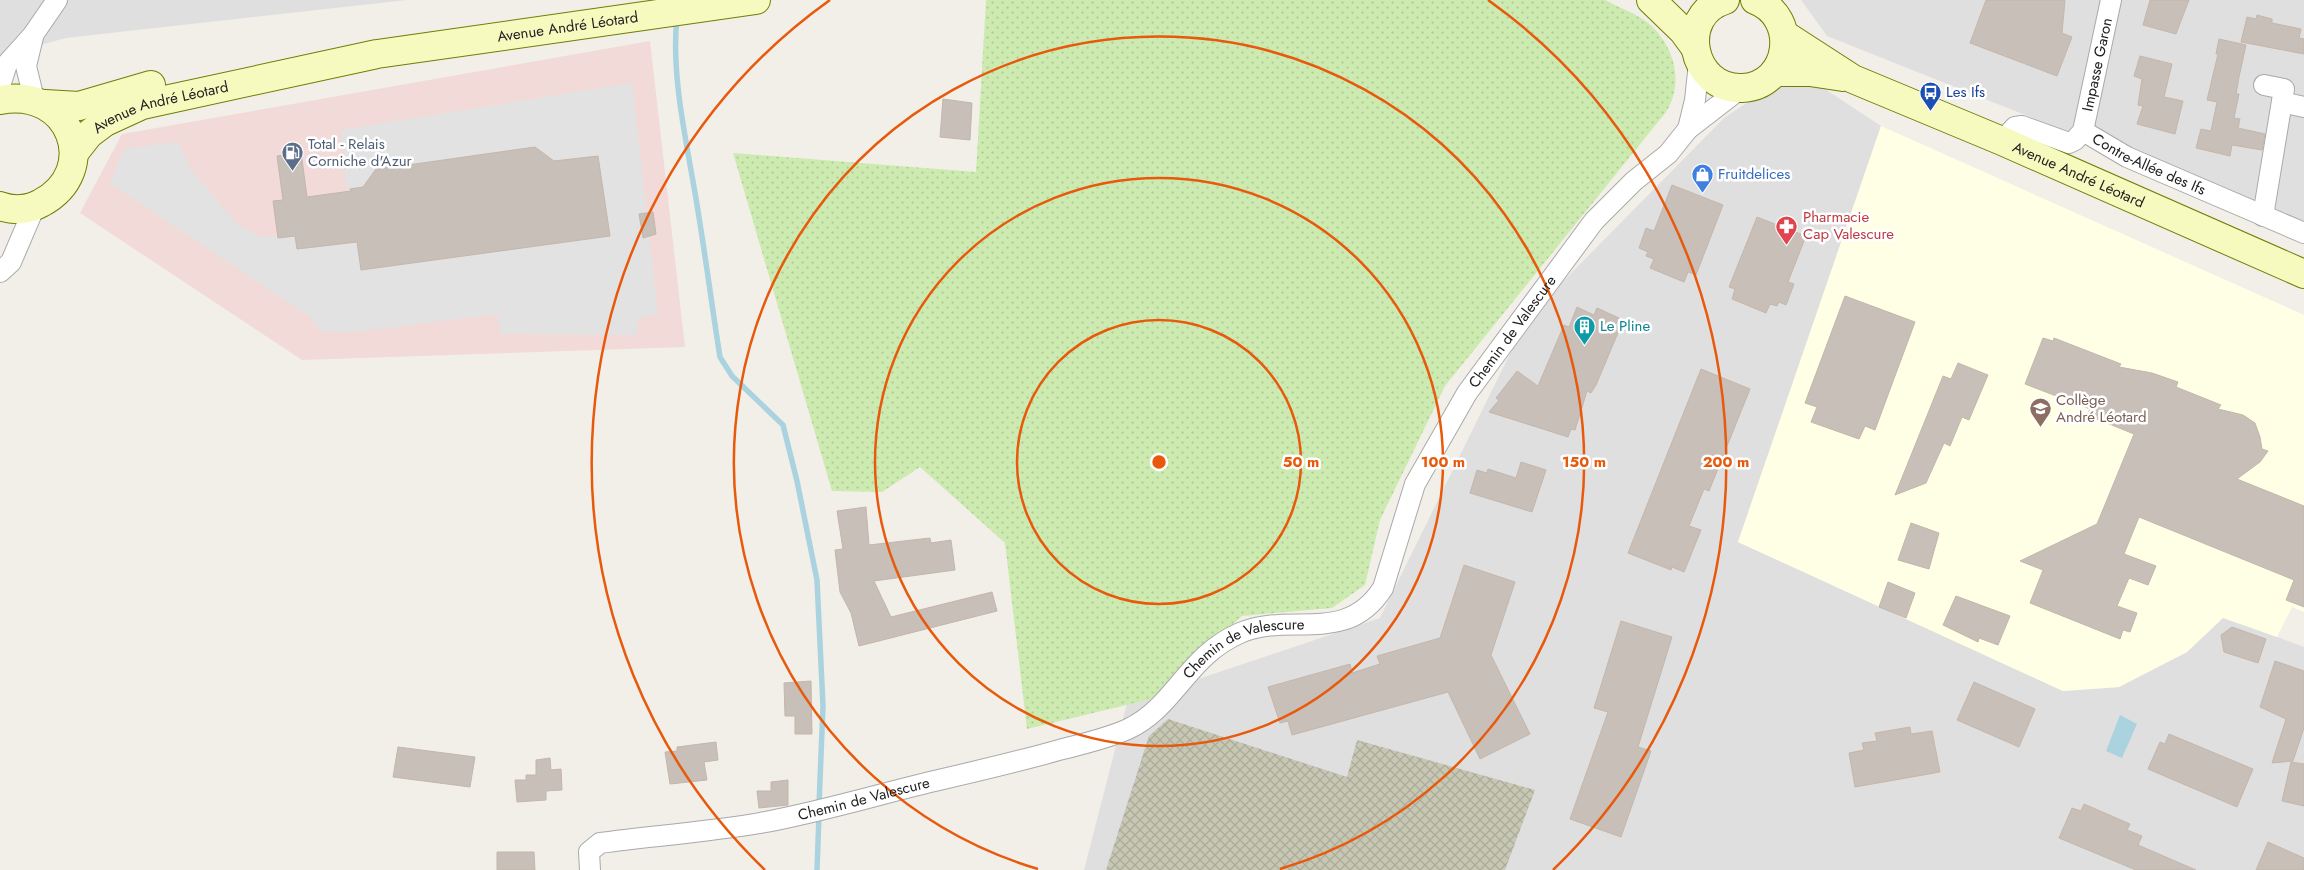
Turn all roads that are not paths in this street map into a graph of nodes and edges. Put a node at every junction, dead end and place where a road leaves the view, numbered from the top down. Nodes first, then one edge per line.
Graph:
1 (57, 0) edge
2 (756, 0) edge
3 (1651, 0) edge
4 (1721, 0) edge
5 (1755, 0) edge
6 (2111, 0) edge
7 (33, 35) junction
8 (1785, 35) junction
9 (377, 54) junction
10 (1697, 54) junction
11 (1775, 72) junction
12 (1853, 79) junction
13 (2264, 85) dead end
14 (0, 86) edge
15 (1741, 88) junction
16 (0, 100) edge
17 (39, 102) junction
18 (2282, 102) junction
19 (2304, 107) edge
20 (1688, 129) junction
21 (2083, 131) junction
22 (2002, 141) junction
23 (74, 153) junction
24 (0, 206) edge
25 (35, 206) junction
26 (2263, 216) junction
27 (2304, 233) edge
28 (0, 272) edge
29 (2304, 274) edge
30 (590, 870) edge

1 - 7 street
2 - 9 main road, Avenue André Léotard
3 - 10 main road
4 - 10 main road
5 - 8 main road
6 - 21 street, Impasse Garon
7 - 14 street
7 - 17 street
8 - 11 main road
8 - 12 main road, Avenue André Léotard
9 - 17 main road, Avenue André Léotard
9 - 23 main road, Avenue André Léotard
10 - 15 main road
10 - 20 street, Chemin de Valescure
11 - 12 main road, Avenue André Léotard
11 - 15 main road
12 - 22 main road, Avenue André Léotard
13 - 18 street
15 - 20 street, Chemin de Valescure
16 - 17 main road, Avenue André Léotard
17 - 23 main road
18 - 19 street
18 - 26 street
20 - 30 street, Chemin de Valescure
21 - 22 street, Contre-Allée des Ifs
21 - 26 street, Contre-Allée des Ifs
22 - 29 main road, Avenue André Léotard
23 - 25 main road
24 - 25 main road
25 - 28 street
26 - 27 street, Contre-Allée des Ifs

